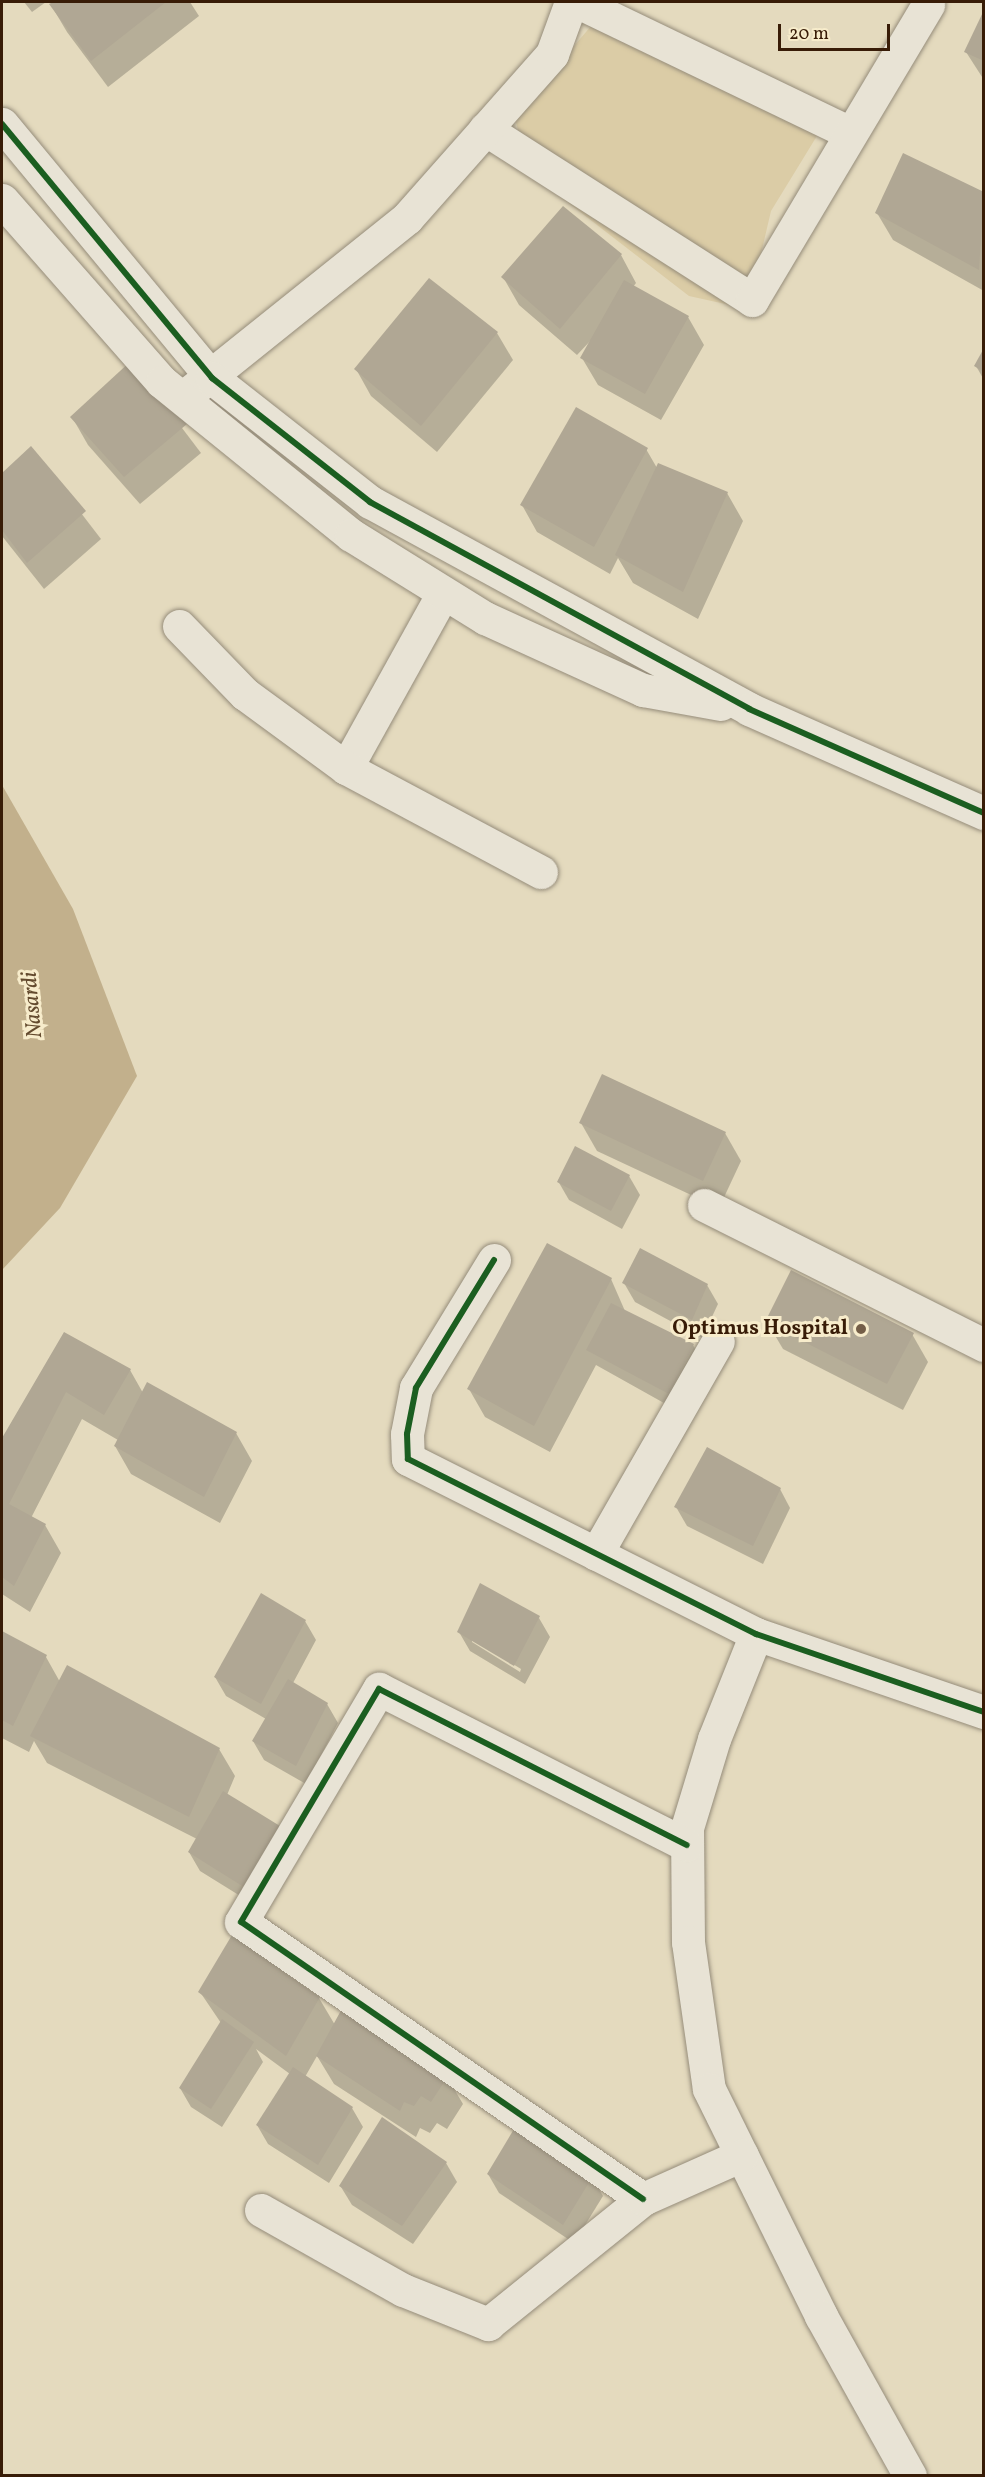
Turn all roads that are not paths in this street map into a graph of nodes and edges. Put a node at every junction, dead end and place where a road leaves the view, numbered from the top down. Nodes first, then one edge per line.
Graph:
1 (571, 2) edge
2 (578, 2) edge
3 (928, 5) dead end
4 (2, 124) edge
5 (485, 129) junction
6 (850, 132) junction
7 (2, 200) edge
8 (212, 378) junction
9 (180, 398) junction
10 (442, 595) junction
11 (179, 626) dead end
12 (749, 709) junction
13 (346, 768) junction
14 (984, 813) edge
15 (541, 872) dead end
16 (704, 1205) dead end
17 (494, 1260) dead end
18 (718, 1341) dead end
19 (984, 1345) edge
20 (596, 1554) junction
21 (756, 1634) junction
22 (984, 1712) edge
23 (687, 1845) junction
24 (742, 2155) junction
25 (643, 2199) junction
26 (261, 2210) dead end
27 (910, 2475) edge

1 - 5 street
2 - 6 street
3 - 6 street
4 - 8 street
5 - 6 street
5 - 8 street
7 - 9 street
8 - 9 street
8 - 12 street
9 - 10 street
10 - 12 street
10 - 13 street
11 - 13 street
12 - 14 street
13 - 15 street
16 - 19 street
17 - 20 street
18 - 20 street
20 - 21 street
21 - 22 street
21 - 23 street
23 - 24 street
23 - 25 street
24 - 25 street
24 - 27 street
25 - 26 street

